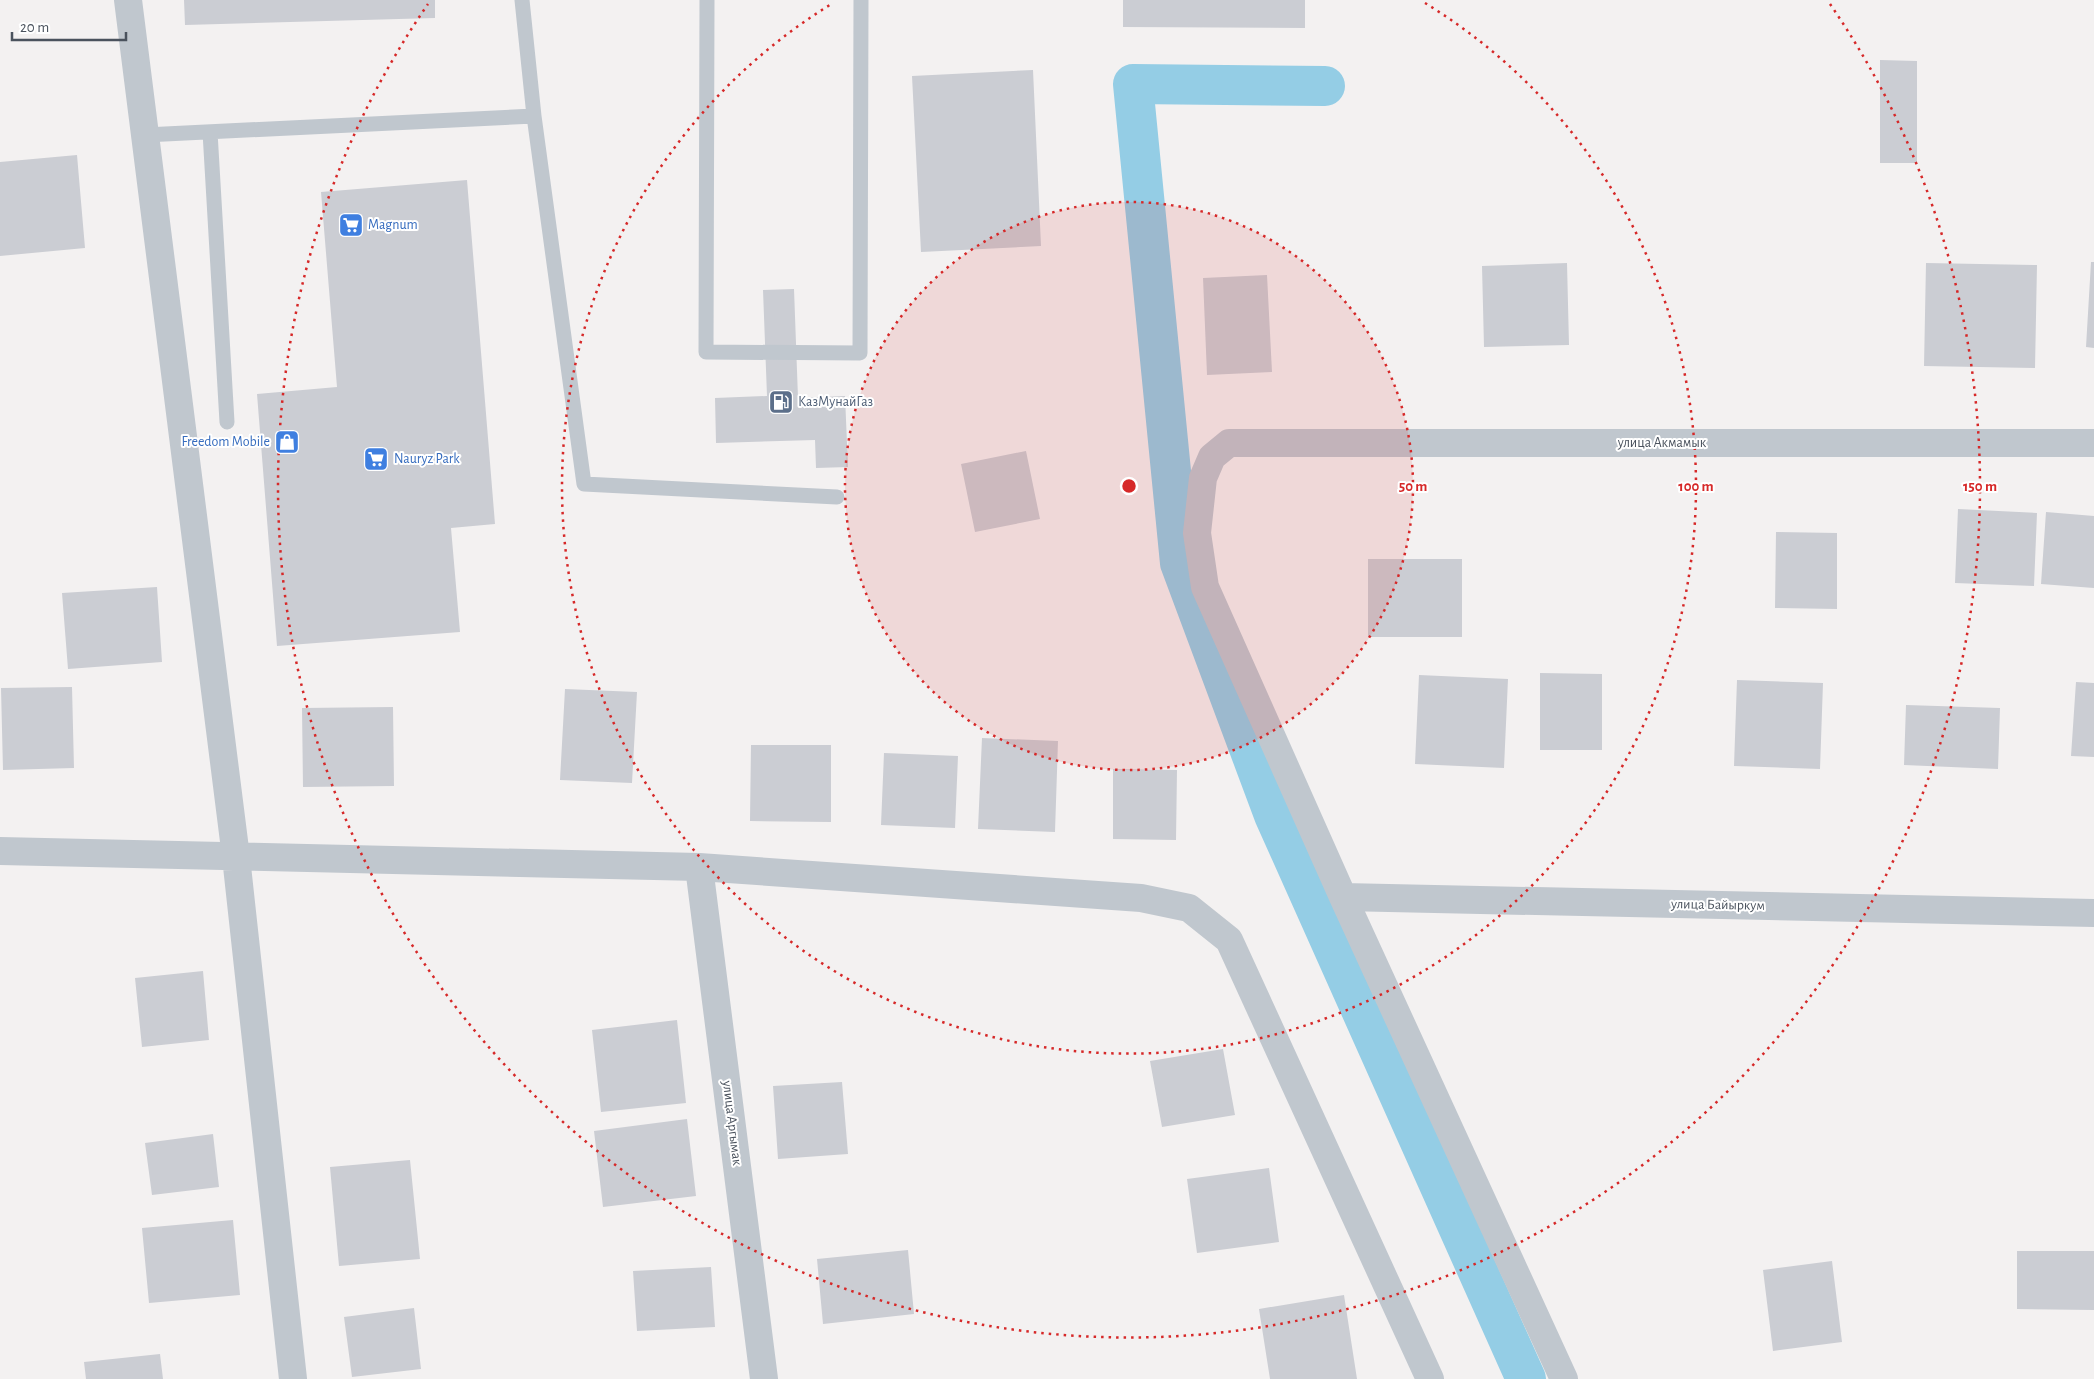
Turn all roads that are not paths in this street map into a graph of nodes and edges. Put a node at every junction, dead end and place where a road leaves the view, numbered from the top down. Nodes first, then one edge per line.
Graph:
1 (128, 0) edge
2 (522, 0) edge
3 (707, 0) edge
4 (861, 0) edge
5 (534, 116) junction
6 (210, 132) junction
7 (145, 135) junction
8 (227, 422) dead end
9 (2094, 443) edge
10 (837, 497) dead end
11 (0, 851) edge
12 (236, 857) junction
13 (699, 868) junction
14 (1343, 897) junction
15 (2094, 913) edge
16 (293, 1379) edge
17 (764, 1379) edge
18 (1430, 1379) edge
19 (1564, 1379) edge

1 - 7 street
2 - 5 lane
3 - 4 lane
5 - 6 lane
5 - 10 lane
6 - 7 lane
6 - 8 lane
7 - 12 street
9 - 14 street, улица Акмамык
11 - 12 street
12 - 13 street
12 - 16 street
13 - 17 street, улица Аргымак
13 - 18 street
14 - 15 street, улица Байыркум
14 - 19 street

